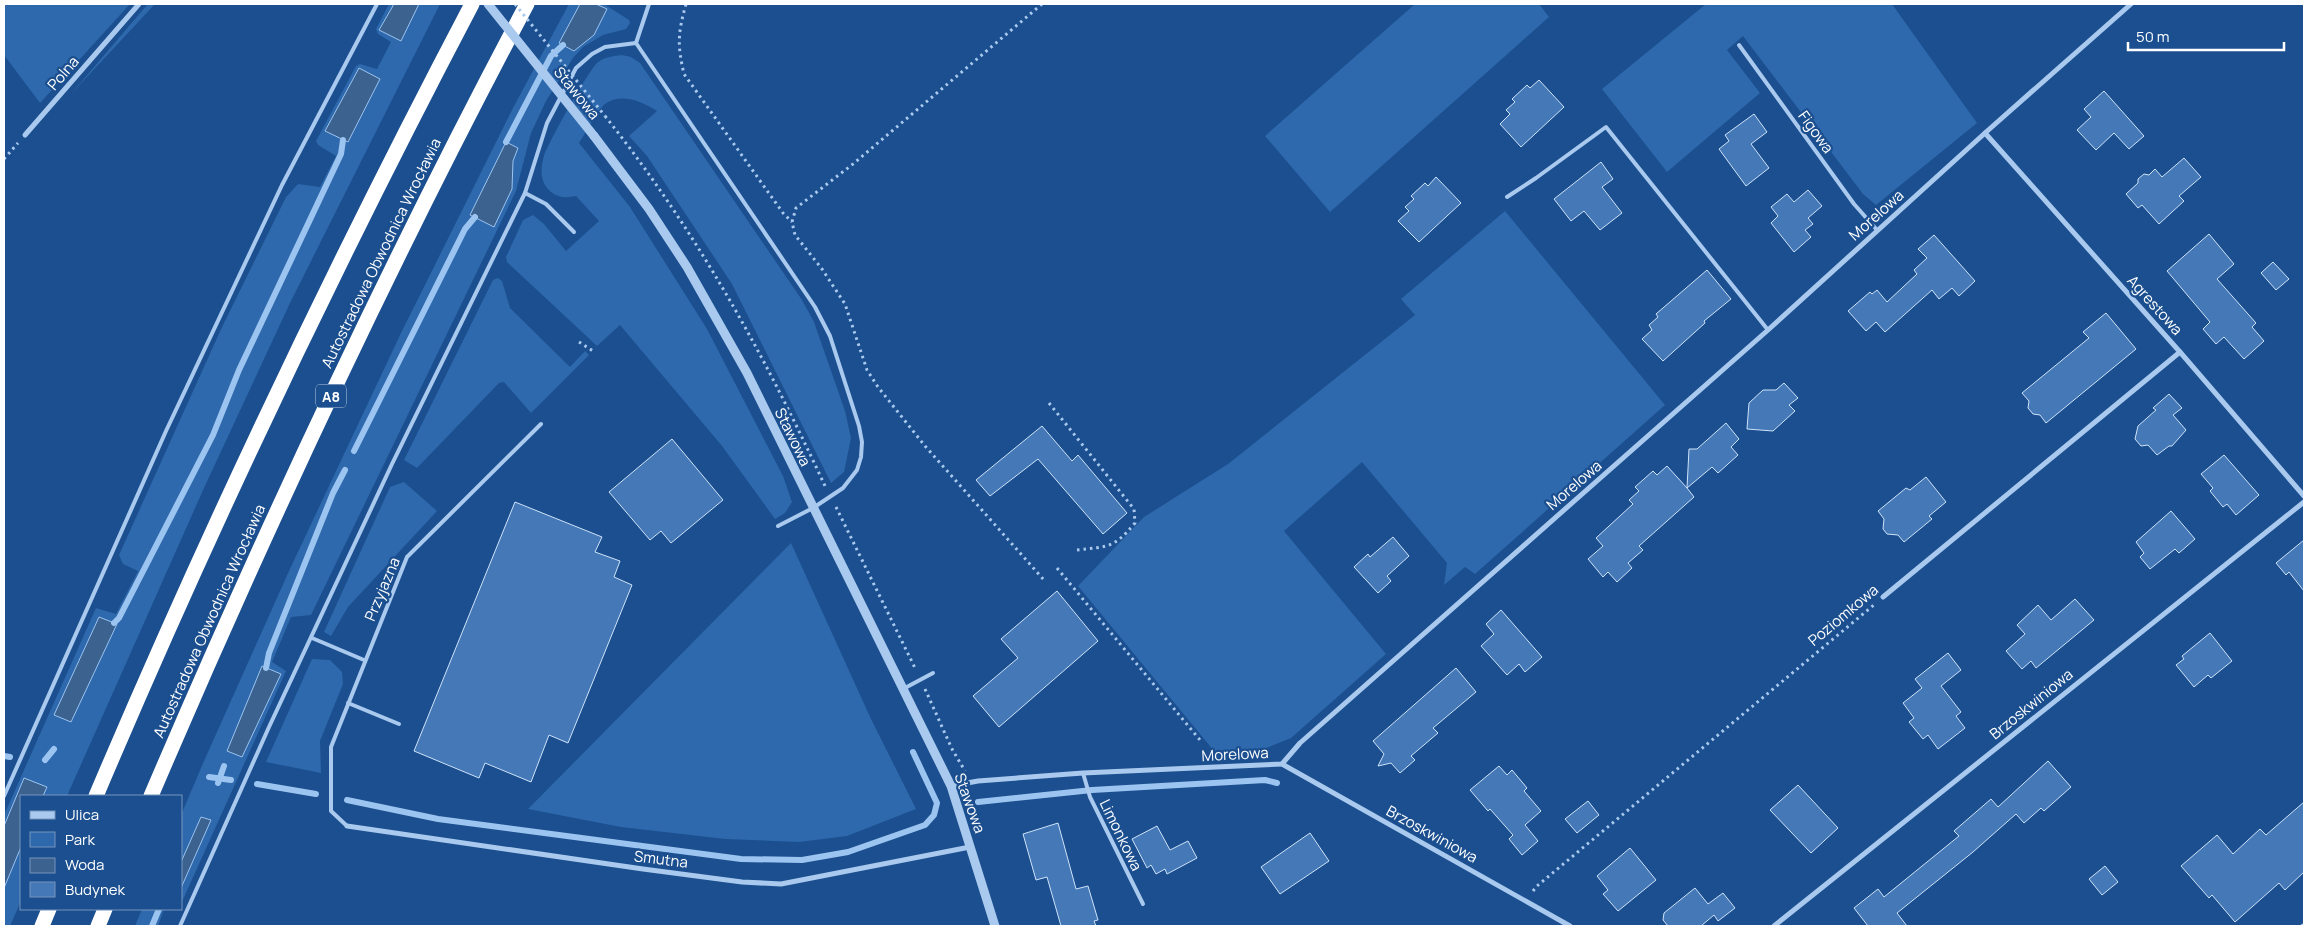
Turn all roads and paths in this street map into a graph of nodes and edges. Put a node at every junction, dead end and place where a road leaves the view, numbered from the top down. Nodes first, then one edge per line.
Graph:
1 (139, 4) edge
2 (377, 4) edge
3 (472, 4) edge
4 (488, 4) edge
5 (515, 4) edge
6 (527, 4) edge
7 (650, 4) edge
8 (686, 4) edge
9 (1042, 4) edge
10 (2131, 4) edge
11 (636, 43) junction
12 (1739, 45) dead end
13 (1984, 133) junction
14 (25, 135) joint
15 (4, 159) edge
16 (525, 193) junction
17 (1506, 197) dead end
18 (792, 222) junction
19 (1877, 230) junction
20 (574, 232) dead end
21 (1768, 330) junction
22 (579, 342) dead end
23 (593, 351) dead end
24 (2180, 352) junction
25 (1049, 403) dead end
26 (541, 424) dead end
27 (824, 484) dead end
28 (2304, 496) edge
29 (2304, 502) edge
30 (814, 508) junction
31 (837, 510) dead end
32 (778, 526) dead end
33 (1077, 550) dead end
34 (1057, 568) dead end
35 (1044, 580) dead end
36 (1883, 597) joint
37 (312, 638) junction
38 (364, 660) junction
39 (917, 672) dead end
40 (933, 672) dead end
41 (924, 686) dead end
42 (903, 689) junction
43 (348, 703) junction
44 (399, 724) dead end
45 (1200, 740) dead end
46 (1282, 764) junction
47 (1083, 773) junction
48 (967, 775) dead end
49 (951, 786) junction
50 (96, 795) edge
51 (151, 795) edge
52 (4, 796) edge
53 (347, 826) joint
54 (971, 846) junction
55 (1526, 901) junction
56 (1143, 904) dead end
57 (49, 910) edge
58 (105, 910) edge
59 (42, 926) edge
60 (98, 926) edge
61 (180, 926) edge
62 (995, 926) edge
63 (1570, 926) edge
64 (1774, 926) edge

1 - 14 street, Polna
2 - 52 lane
3 - 50 highway
4 - 30 street, Stawowa, bridge
5 - 27 path, bridge
6 - 51 highway, Autostradowa Obwodnica Wrocławia / A8
7 - 11 lane
8 - 18 path
9 - 18 path
10 - 13 street, Morelowa
11 - 16 lane
11 - 30 lane
12 - 19 lane, Figowa
13 - 19 street, Morelowa
13 - 24 street, Agrestowa
14 - 15 path
16 - 20 lane
16 - 37 lane
17 - 21 lane
18 - 35 path
19 - 21 street, Morelowa
21 - 46 street, Morelowa
22 - 23 path
24 - 28 street, Agrestowa
24 - 36 street, Poziomkowa
25 - 33 path
26 - 38 lane, Przyjazna
29 - 64 street, Brzoskwiniowa
30 - 32 lane
30 - 42 street, Stawowa
31 - 39 path
34 - 45 path
36 - 55 path, Poziomkowa
37 - 38 lane
37 - 61 lane
38 - 43 lane, Przyjazna
40 - 42 lane
41 - 48 path
42 - 49 street, Stawowa
43 - 44 lane
43 - 53 lane, Przyjazna
46 - 47 street, Morelowa
46 - 55 street, Brzoskwiniowa
47 - 49 street, Morelowa
47 - 56 lane, Limonkowa
49 - 54 street, Stawowa
53 - 54 street, Smutna
54 - 62 street, Stawowa
55 - 63 street, Brzoskwiniowa
57 - 59 highway
58 - 60 highway

